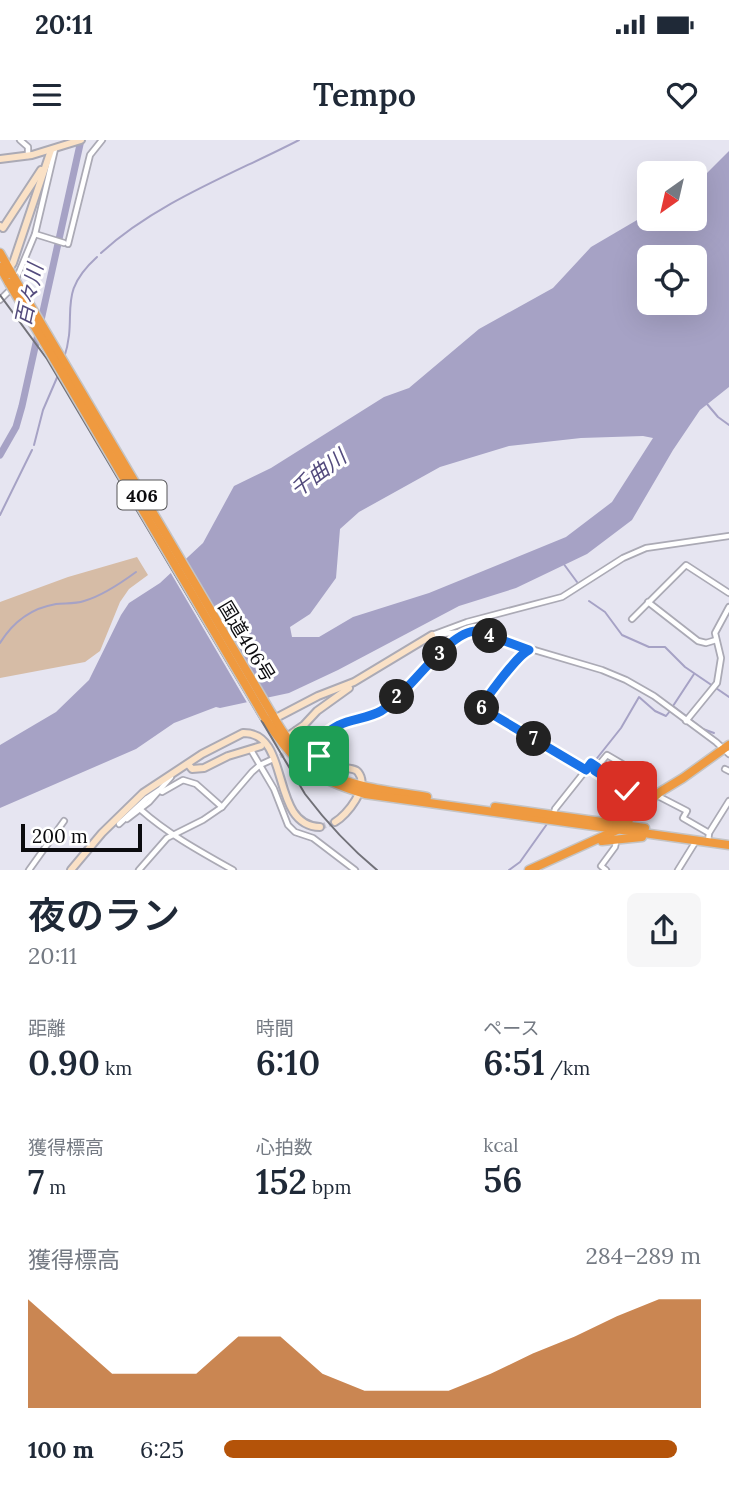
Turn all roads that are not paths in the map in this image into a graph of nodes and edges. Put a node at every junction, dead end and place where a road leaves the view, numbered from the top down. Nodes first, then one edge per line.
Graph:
1 (20, 140) edge
2 (81, 140) edge
3 (102, 140) edge
4 (56, 149) junction
5 (28, 156) junction
6 (0, 159) edge
7 (47, 164) junction
8 (1, 229) edge
9 (35, 234) junction
10 (0, 253) edge
11 (8, 274) edge
12 (0, 300) edge
13 (729, 536) edge
14 (729, 593) edge
15 (648, 602) junction
16 (729, 607) edge
17 (632, 619) dead end
18 (470, 631) junction
19 (432, 635) junction
20 (716, 640) junction
21 (529, 650) junction
22 (354, 682) junction
23 (270, 717) junction
24 (686, 721) junction
25 (261, 746) dead end
26 (304, 746) junction
27 (727, 749) edge
28 (251, 750) junction
29 (271, 760) tunnel mouth
30 (188, 764) junction
31 (260, 765) junction
32 (597, 767) junction
33 (586, 770) junction
34 (175, 771) junction
35 (359, 789) junction
36 (159, 790) junction
37 (656, 795) junction
38 (729, 801) edge
39 (222, 807) junction
40 (141, 810) junction
41 (553, 818) junction
42 (64, 821) dead end
43 (335, 822) tunnel mouth
44 (119, 824) junction
45 (586, 826) junction
46 (320, 827) dead end
47 (619, 831) junction
48 (102, 833) junction
49 (174, 833) junction
50 (709, 837) junction
51 (696, 841) junction
52 (592, 842) junction
53 (729, 843) edge
54 (604, 868) edge
55 (29, 870) edge
56 (71, 870) edge
57 (139, 870) edge
58 (233, 870) edge
59 (355, 870) edge
60 (530, 870) edge
61 (596, 870) edge
62 (678, 870) edge

1 - 5 street
2 - 4 street
3 - 9 street
4 - 5 street
4 - 7 street
4 - 9 street
5 - 6 street
7 - 8 street
7 - 11 street
9 - 12 street
10 - 11 highway, 国道406号 / 406
11 - 23 highway, 国道406号 / 406, bridge
13 - 19 street
14 - 15 street
15 - 17 street
15 - 20 street
16 - 20 street
18 - 19 street
18 - 21 street
18 - 26 street
19 - 22 street
20 - 24 street
21 - 24 street
21 - 33 street
22 - 23 street
22 - 26 street
23 - 35 highway, 国道406号 / 406
24 - 27 street
25 - 28 street
26 - 35 street
27 - 37 highway
28 - 30 street
28 - 31 street
29 - 31 street
30 - 34 street
30 - 46 street
31 - 39 street
31 - 59 street
32 - 32 street
32 - 33 street
33 - 41 street
34 - 36 street
34 - 48 street
35 - 41 highway, 国道406号 / 406
35 - 43 street
36 - 39 street
36 - 40 street
36 - 44 street
37 - 47 highway
37 - 50 street
38 - 50 street
39 - 49 street
40 - 44 street
40 - 49 street
41 - 45 highway, 国道406号 / 406
41 - 47 highway, 国道406号 / 406
42 - 55 street
44 - 48 street
45 - 47 highway, 国道406号 / 406
45 - 52 highway
47 - 50 highway
47 - 51 highway
47 - 52 highway
47 - 54 street
48 - 56 street
49 - 57 street
49 - 58 street
50 - 51 highway
50 - 53 highway
51 - 62 street
52 - 60 highway
54 - 61 street

